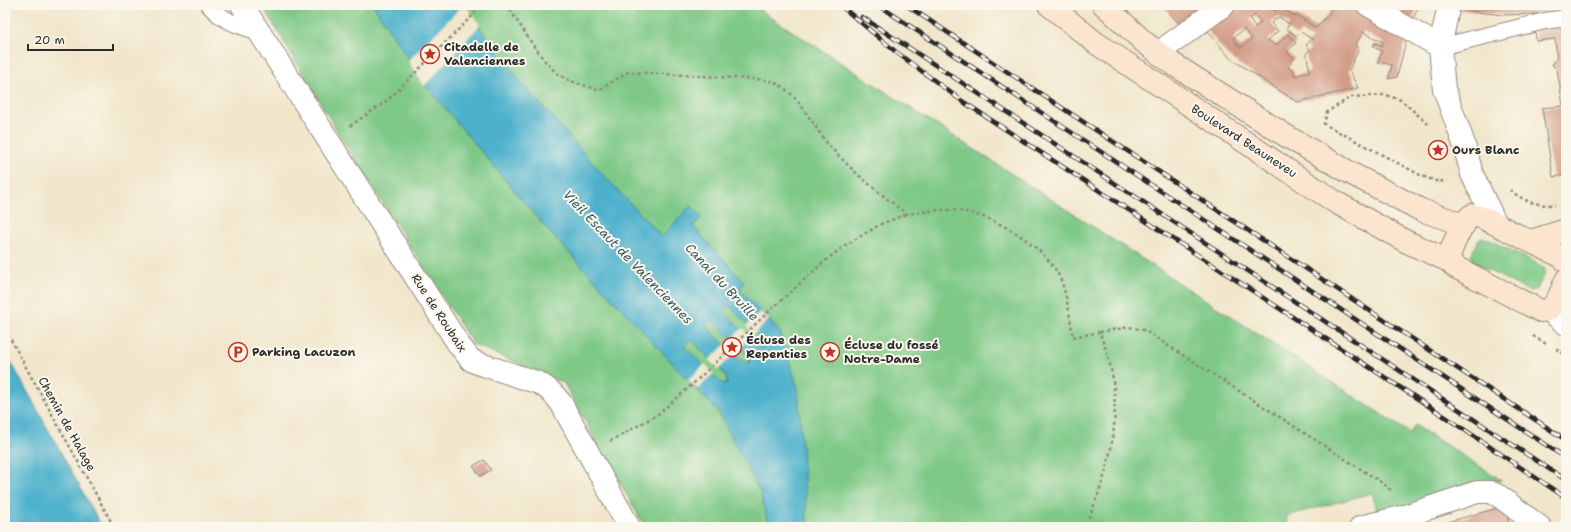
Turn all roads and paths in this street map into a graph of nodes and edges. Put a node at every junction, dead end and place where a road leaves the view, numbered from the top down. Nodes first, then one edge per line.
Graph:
1 (209, 5) edge
2 (242, 5) edge
3 (483, 5) edge
4 (507, 5) edge
5 (1049, 5) edge
6 (1104, 5) edge
7 (1224, 5) edge
8 (1368, 5) edge
9 (1449, 5) edge
10 (1566, 18) edge
11 (259, 32) junction
12 (1440, 47) junction
13 (1158, 53) junction
14 (354, 124) dead end
15 (1431, 127) dead end
16 (1472, 174) junction
17 (1507, 188) dead end
18 (1558, 205) dead end
19 (906, 214) junction
20 (1496, 224) junction
21 (1464, 225) junction
22 (1566, 230) edge
23 (1531, 241) junction
24 (1449, 261) junction
25 (1566, 276) edge
26 (1549, 310) junction
27 (1566, 324) edge
28 (5, 330) edge
29 (1100, 332) junction
30 (588, 453) junction
31 (1405, 516) junction
32 (114, 527) edge
33 (629, 527) edge
34 (1085, 527) edge
35 (1361, 527) edge
36 (1540, 527) edge

1 - 11 lane
2 - 11 street, Rue de Roubaix
3 - 14 path
4 - 19 path
5 - 24 main road, Boulevard Beauneveu
6 - 13 main road
7 - 13 street
8 - 12 street
9 - 12 street
10 - 12 lane
11 - 30 street, Rue de Roubaix
12 - 16 street
13 - 21 main road
15 - 16 path
16 - 20 street
17 - 18 path
19 - 29 path
19 - 30 path
20 - 21 main road
20 - 23 main road
21 - 24 main road
22 - 23 main road
23 - 25 main road
24 - 26 main road, Boulevard Beauneveu
25 - 26 main road
26 - 27 street
28 - 32 path, Chemin de Halage
29 - 31 path
29 - 34 path
30 - 33 street, Rue de Roubaix
31 - 35 street
31 - 36 street

